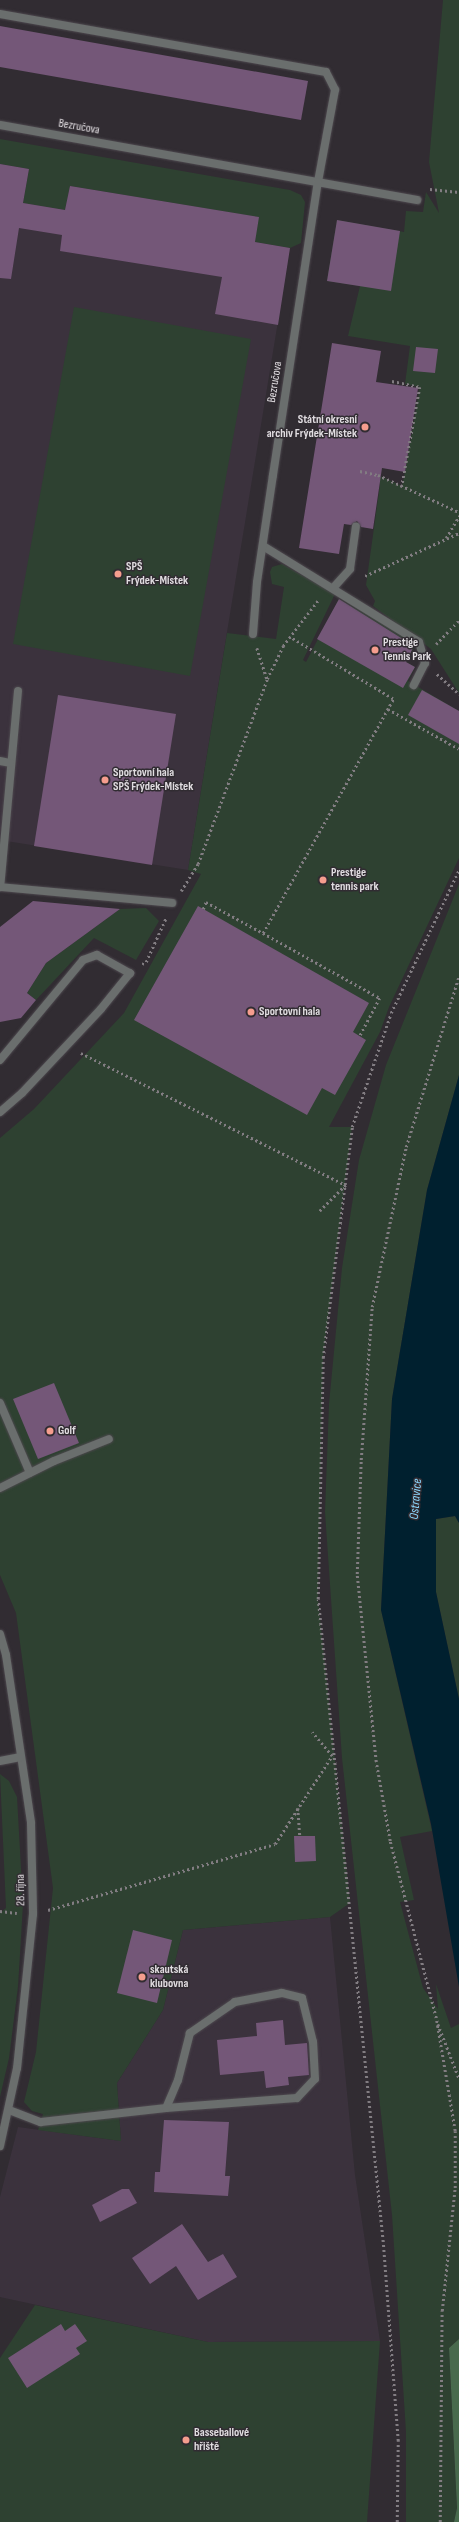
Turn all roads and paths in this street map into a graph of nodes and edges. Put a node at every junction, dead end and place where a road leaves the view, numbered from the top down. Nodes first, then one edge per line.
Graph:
1 (0, 14) edge
2 (0, 125) edge
3 (318, 182) junction
4 (417, 200) dead end
5 (392, 382) dead end
6 (360, 472) dead end
7 (402, 486) junction
8 (459, 512) edge
9 (459, 516) edge
10 (356, 526) dead end
11 (459, 533) edge
12 (446, 539) junction
13 (263, 546) junction
14 (360, 578) dead end
15 (334, 587) junction
16 (253, 634) joint
17 (290, 637) junction
18 (267, 679) junction
19 (414, 685) dead end
20 (18, 691) dead end
21 (388, 709) junction
22 (459, 749) edge
23 (0, 761) edge
24 (10, 763) junction
25 (459, 870) edge
26 (172, 903) junction
27 (203, 909) dead end
28 (263, 933) junction
29 (130, 973) junction
30 (459, 976) edge
31 (360, 1036) dead end
32 (66, 1046) junction
33 (0, 1060) edge
34 (0, 1112) edge
35 (346, 1185) junction
36 (320, 1211) dead end
37 (0, 1403) edge
38 (109, 1439) dead end
39 (30, 1473) junction
40 (0, 1488) edge
41 (0, 1634) edge
42 (312, 1732) dead end
43 (332, 1756) junction
44 (21, 1758) junction
45 (0, 1761) edge
46 (298, 1807) junction
47 (300, 1836) dead end
48 (33, 1914) junction
49 (436, 2018) junction
50 (459, 2078) edge
51 (166, 2108) junction
52 (9, 2110) junction
53 (0, 2146) edge
54 (397, 2522) edge
55 (440, 2522) edge

1 - 3 street
2 - 3 street, Bezručova
3 - 4 street, Bezručova
3 - 13 street, Bezručova
5 - 7 path
6 - 7 path
7 - 8 path
9 - 12 path
10 - 15 street
11 - 12 path
12 - 14 path
13 - 15 street
13 - 16 street, Bezručova
15 - 17 path
15 - 19 street
16 - 18 path
17 - 18 path
17 - 21 path
18 - 26 path
20 - 24 street
21 - 22 path
21 - 28 path
23 - 24 street
24 - 26 street
25 - 35 path
26 - 29 path
27 - 28 path
28 - 31 path
29 - 32 street
29 - 33 street
30 - 49 path
32 - 34 street
32 - 35 path
35 - 36 path
35 - 43 path
37 - 39 street
38 - 39 street
39 - 40 street
41 - 44 street, 28. října
42 - 43 path
43 - 46 path
43 - 54 path
44 - 45 street
44 - 48 street, 28. října
46 - 47 path
46 - 48 path
48 - 52 street, 28. října
49 - 50 path
49 - 55 path
51 - 51 street
51 - 52 street
52 - 53 street, 28. října

